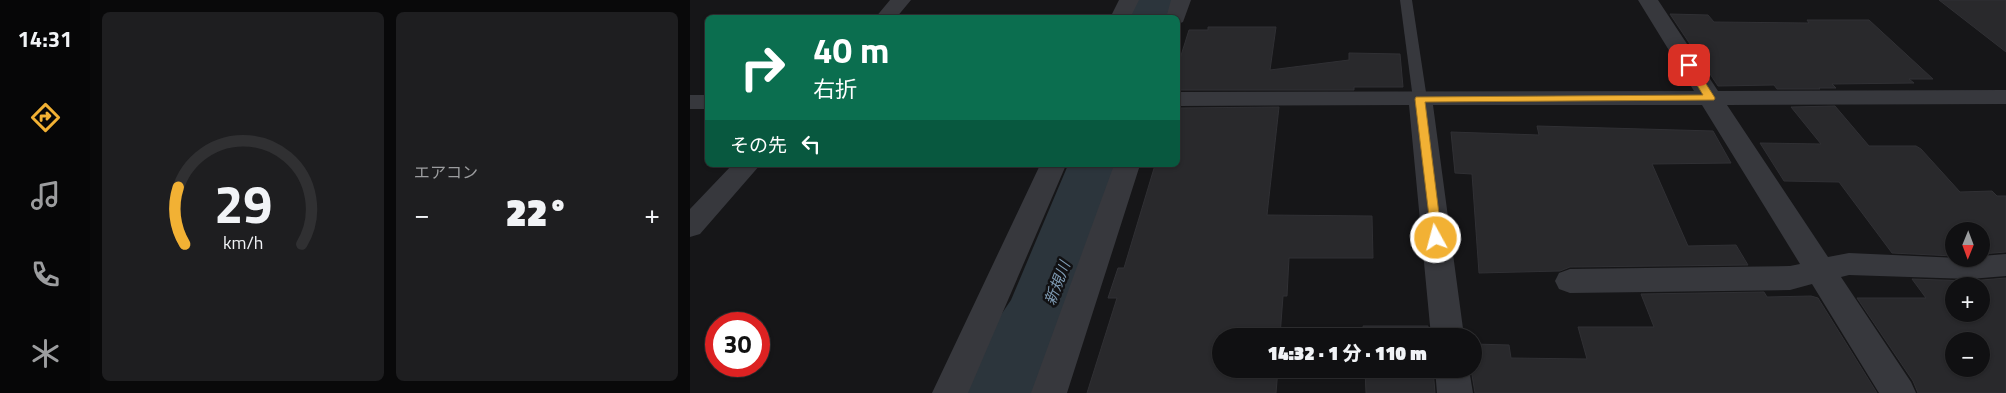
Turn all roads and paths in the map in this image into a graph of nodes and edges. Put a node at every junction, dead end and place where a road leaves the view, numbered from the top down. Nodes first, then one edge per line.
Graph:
1 (901, 0) edge
2 (1128, 0) edge
3 (1181, 0) edge
4 (1406, 0) edge
5 (1648, 0) edge
6 (888, 15) edge
7 (1121, 15) edge
8 (1177, 15) edge
9 (2006, 97) edge
10 (1710, 98) junction
11 (1180, 99) edge
12 (1420, 99) junction
13 (690, 102) edge
14 (705, 102) edge
15 (745, 167) edge
16 (1052, 167) edge
17 (1126, 167) edge
18 (690, 227) edge
19 (2006, 266) edge
20 (1821, 271) junction
21 (1570, 280) dead end
22 (1447, 328) edge
23 (1453, 378) edge
24 (950, 393) edge
25 (1049, 393) edge
26 (1455, 393) edge
27 (1898, 393) edge

1 - 6 street
2 - 7 street
3 - 8 street
4 - 12 lane
5 - 10 street
9 - 10 street
10 - 12 street
10 - 20 street
11 - 12 street
12 - 22 street
13 - 14 street
15 - 18 street
16 - 24 street
17 - 25 street
19 - 20 street
20 - 21 street
20 - 27 street
23 - 26 street

